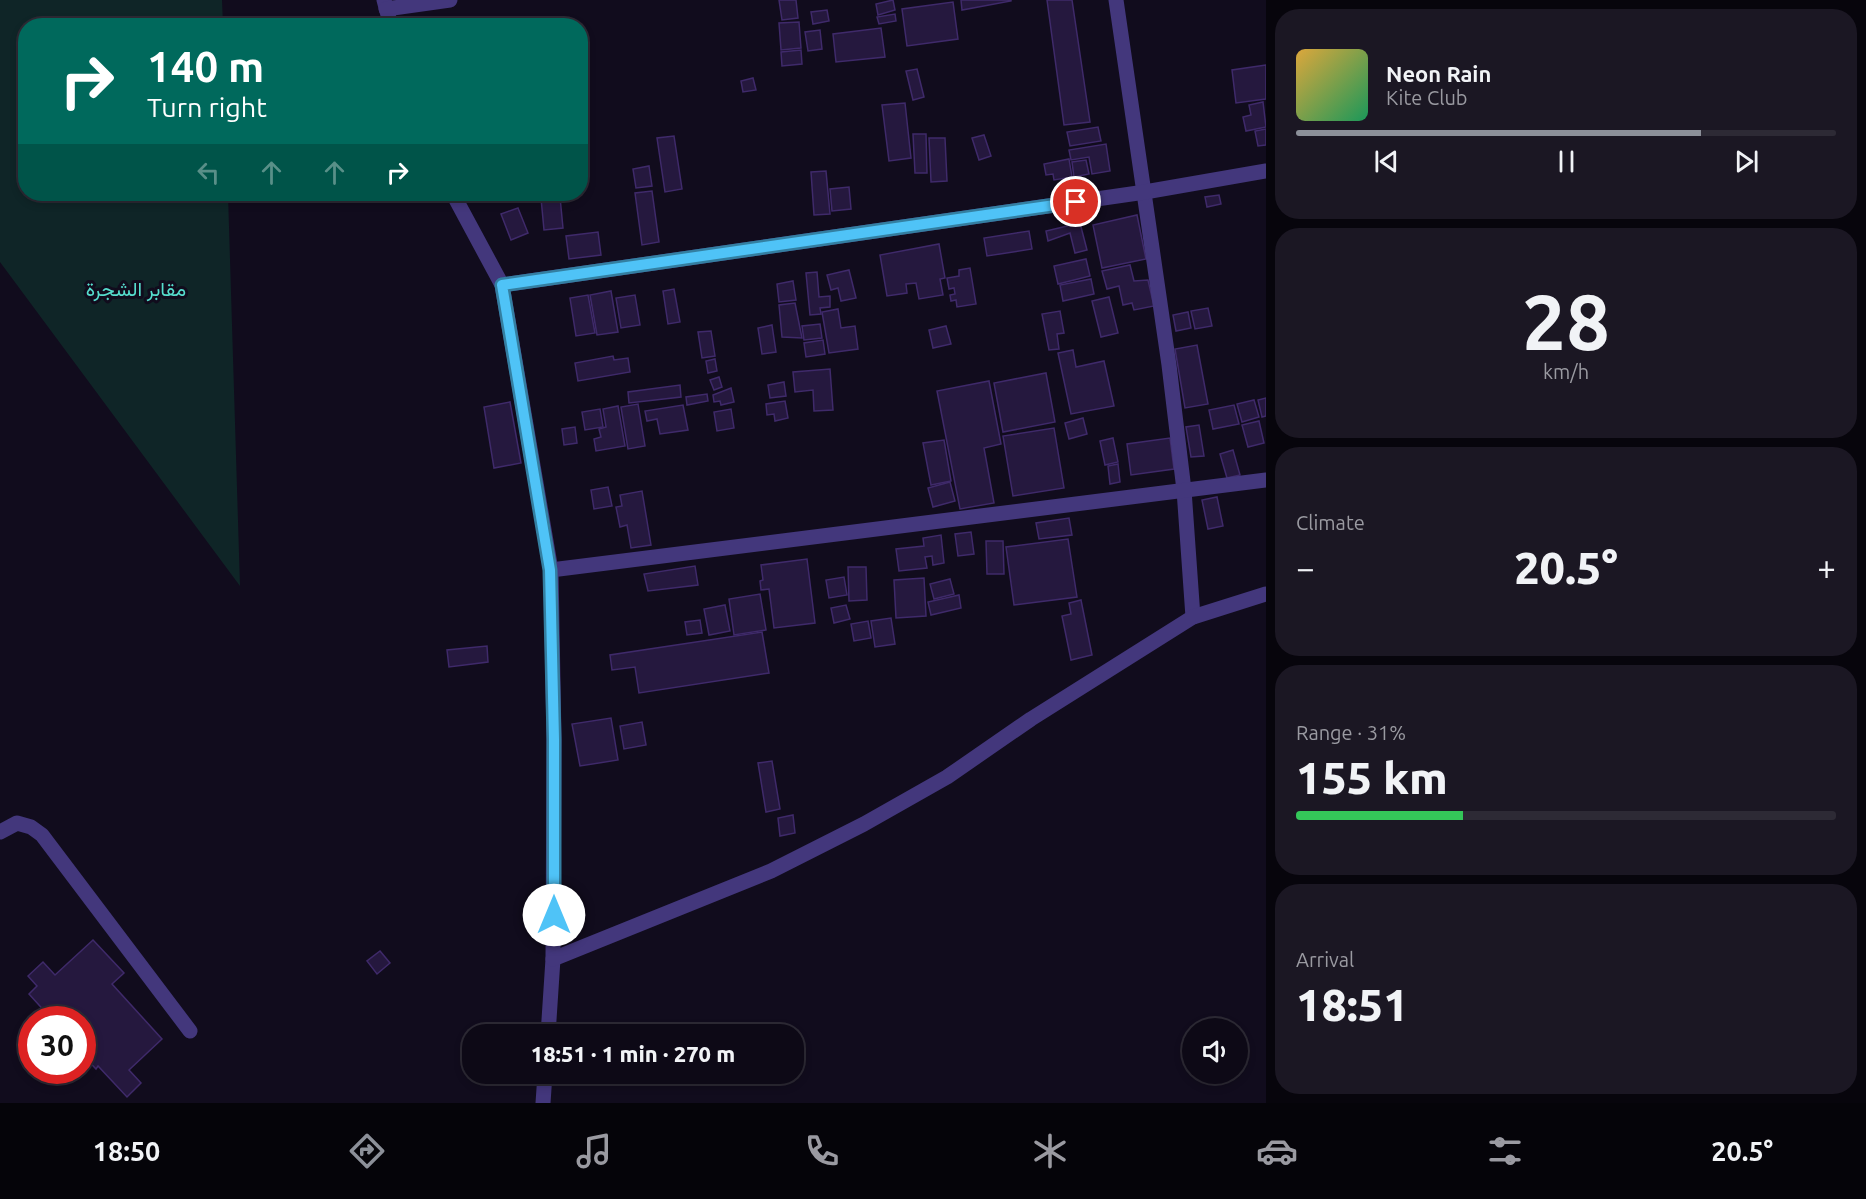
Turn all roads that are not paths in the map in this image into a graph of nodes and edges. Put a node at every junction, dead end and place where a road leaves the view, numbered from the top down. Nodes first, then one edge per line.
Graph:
1 (450, 0) edge
2 (1116, 0) edge
3 (385, 4) edge
4 (1266, 171) edge
5 (1145, 192) junction
6 (457, 201) edge
7 (502, 285) junction
8 (1266, 480) edge
9 (1184, 490) junction
10 (550, 570) junction
11 (1266, 594) edge
12 (1193, 617) junction
13 (0, 832) edge
14 (553, 959) junction
15 (549, 1024) edge
16 (190, 1031) dead end
17 (544, 1084) edge
18 (543, 1103) edge

1 - 3 street
2 - 5 street
4 - 5 street
5 - 7 street
5 - 9 street
6 - 7 street
7 - 10 street
8 - 9 street
9 - 10 street
9 - 12 street
10 - 14 street
11 - 12 street
12 - 14 street
13 - 16 street
14 - 15 street
17 - 18 street

